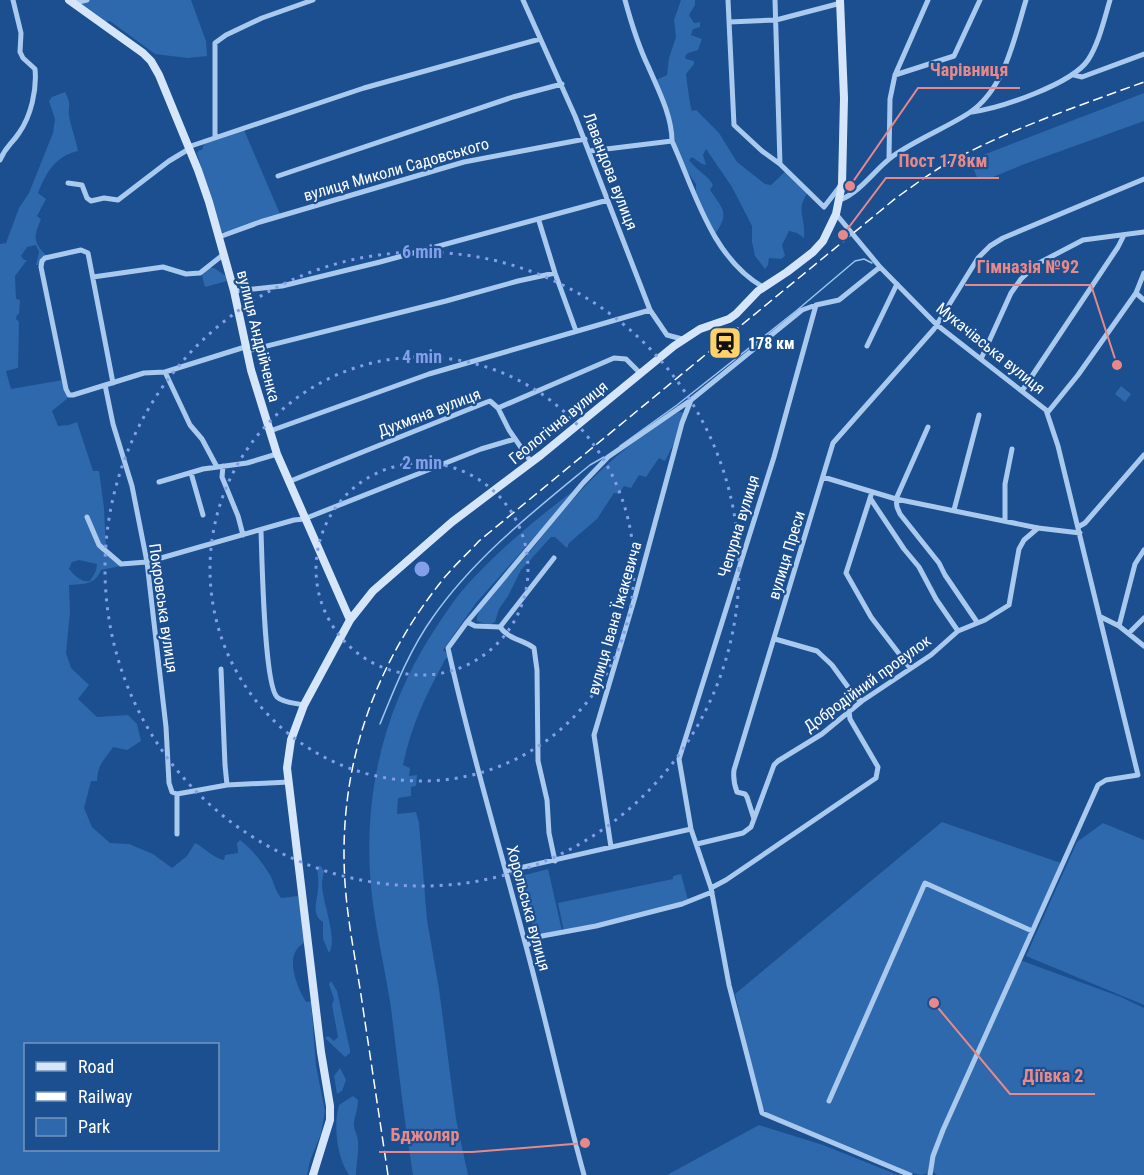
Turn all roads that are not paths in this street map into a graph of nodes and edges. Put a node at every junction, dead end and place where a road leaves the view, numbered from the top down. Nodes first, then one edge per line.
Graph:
1 (13, 0) edge
2 (87, 0) edge
3 (314, 0) edge
4 (523, 0) edge
5 (625, 0) edge
6 (728, 0) edge
7 (775, 0) edge
8 (928, 0) edge
9 (980, 0) edge
10 (1026, 0) edge
11 (1110, 0) edge
12 (71, 1) edge
13 (840, 2) edge
14 (776, 20) junction
15 (729, 22) junction
16 (540, 39) junction
17 (1144, 54) edge
18 (895, 75) junction
19 (1074, 75) junction
20 (562, 84) junction
21 (971, 112) junction
22 (215, 136) junction
23 (585, 139) junction
24 (672, 141) junction
25 (189, 148) junction
26 (590, 151) junction
27 (890, 158) junction
28 (0, 160) edge
29 (780, 164) junction
30 (278, 176) dead end
31 (1144, 179) edge
32 (68, 183) dead end
33 (842, 184) junction
34 (608, 200) junction
35 (840, 200) junction
36 (836, 213) junction
37 (539, 221) junction
38 (1144, 232) edge
39 (1124, 235) junction
40 (219, 237) junction
41 (224, 254) junction
42 (880, 267) junction
43 (555, 273) junction
44 (1144, 273) edge
45 (93, 277) junction
46 (897, 284) junction
47 (763, 287) junction
48 (234, 291) junction
49 (1137, 293) junction
50 (1144, 300) edge
51 (816, 305) junction
52 (650, 310) junction
53 (937, 325) junction
54 (576, 331) junction
55 (682, 339) junction
56 (867, 346) dead end
57 (246, 349) junction
58 (981, 359) junction
59 (165, 372) junction
60 (640, 373) junction
61 (113, 382) junction
62 (105, 385) junction
63 (1022, 391) junction
64 (691, 400) junction
65 (498, 408) junction
66 (1048, 412) junction
67 (980, 416) dead end
68 (928, 427) dead end
69 (270, 431) junction
70 (515, 439) junction
71 (1012, 449) dead end
72 (277, 454) junction
73 (1144, 455) edge
74 (531, 462) junction
75 (220, 466) junction
76 (191, 473) junction
77 (823, 477) junction
78 (159, 482) dead end
79 (288, 482) junction
80 (871, 495) junction
81 (896, 499) junction
82 (954, 510) junction
83 (203, 515) dead end
84 (87, 517) dead end
85 (304, 519) junction
86 (1005, 520) junction
87 (1038, 528) junction
88 (1079, 530) junction
89 (261, 531) junction
90 (243, 535) junction
91 (1144, 550) edge
92 (554, 558) dead end
93 (147, 562) junction
94 (1101, 617) junction
95 (1144, 618) edge
96 (350, 620) junction
97 (466, 622) junction
98 (976, 622) junction
99 (1119, 626) junction
100 (500, 627) junction
101 (958, 631) junction
102 (1129, 633) junction
103 (775, 639) junction
104 (1144, 646) edge
105 (910, 668) junction
106 (221, 669) dead end
107 (862, 701) junction
108 (304, 705) junction
109 (849, 711) junction
110 (289, 782) junction
111 (227, 785) junction
112 (177, 794) junction
113 (754, 819) junction
114 (691, 829) junction
115 (177, 834) dead end
116 (697, 844) junction
117 (611, 847) junction
118 (555, 861) junction
119 (506, 872) junction
120 (712, 890) junction
121 (1032, 931) junction
122 (526, 946) junction
123 (829, 1101) dead end
124 (313, 1175) edge
125 (584, 1175) edge
126 (910, 1175) edge
127 (930, 1175) edge

1 - 28 street
2 - 12 street
3 - 22 street
4 - 16 street, Лавандова вулиця
5 - 24 street
6 - 15 street
7 - 14 street
8 - 18 street
9 - 18 street
10 - 21 street
11 - 19 street
12 - 25 street, вулиця Андрійченка
13 - 14 street
13 - 33 street
14 - 15 street
14 - 29 street
15 - 29 street
16 - 20 street, Лавандова вулиця
16 - 22 street
17 - 19 street
18 - 27 street
19 - 21 street
20 - 23 street, Лавандова вулиця
20 - 30 street
21 - 27 street
22 - 25 street
23 - 26 street, Лавандова вулиця
23 - 40 street, вулиця Миколи Садовського
24 - 26 street
24 - 47 street
25 - 32 street
25 - 40 street, вулиця Андрійченка
26 - 34 street, Лавандова вулиця
27 - 35 street
29 - 33 street
31 - 53 street, вулиця Преси
33 - 35 street
34 - 37 street
34 - 52 street, Лавандова вулиця
35 - 36 street
36 - 42 street, Мукачівська вулиця
36 - 47 street, Геологічна вулиця
37 - 43 street
37 - 48 street
38 - 39 street
39 - 58 street
39 - 63 street
40 - 41 street, вулиця Андрійченка
41 - 45 street
41 - 48 street, вулиця Андрійченка
42 - 46 street, Мукачівська вулиця
42 - 51 street
43 - 54 street
43 - 57 street
44 - 49 street
45 - 61 street
45 - 62 street
46 - 53 street, Мукачівська вулиця
46 - 56 street
47 - 55 street, Геологічна вулиця
48 - 57 street, вулиця Андрійченка
49 - 50 street
49 - 66 street
51 - 64 street
51 - 114 street, Чепурна вулиця
52 - 54 street
52 - 55 street, Лавандова вулиця
53 - 58 street, Мукачівська вулиця
53 - 77 street, вулиця Преси
54 - 69 street
55 - 60 street, Геологічна вулиця
57 - 59 street
57 - 69 street, вулиця Андрійченка
58 - 63 street, Мукачівська вулиця
59 - 61 street
59 - 75 street
60 - 65 street, Духмяна вулиця
60 - 74 street, Геологічна вулиця
61 - 62 street
62 - 93 street, Покровська вулиця
63 - 66 street, Мукачівська вулиця
64 - 97 street
64 - 117 street, вулиця Івана Їжакевича
65 - 70 street
65 - 79 street, Духмяна вулиця
66 - 88 street, Мукачівська вулиця
67 - 82 street
68 - 81 street
69 - 72 street, вулиця Андрійченка
70 - 74 street
70 - 85 street
71 - 86 street
72 - 75 street
72 - 79 street, вулиця Андрійченка
73 - 88 street
74 - 96 street, Геологічна вулиця
75 - 76 street
75 - 90 street
76 - 78 street
76 - 83 street
77 - 80 street
77 - 103 street, вулиця Преси
79 - 85 street, вулиця Андрійченка
80 - 81 street
80 - 101 street
80 - 105 street
81 - 82 street
81 - 98 street
82 - 86 street
84 - 93 street
85 - 89 street
85 - 96 street, вулиця Андрійченка
86 - 87 street
87 - 88 street
87 - 98 street, Добродійний провулок
88 - 94 street, Мукачівська вулиця
89 - 90 street
89 - 108 street
90 - 93 street
91 - 99 street
92 - 100 street
93 - 112 street, Покровська вулиця
94 - 99 street
94 - 121 street, Мукачівська вулиця
95 - 102 street
96 - 108 street
97 - 100 street
97 - 119 street, Хорольська вулиця
98 - 101 street, Добродійний провулок
99 - 102 street
100 - 118 street
101 - 105 street, Добродійний провулок
102 - 104 street
103 - 107 street
103 - 113 street, вулиця Преси
105 - 107 street, Добродійний провулок
106 - 111 street
107 - 109 street, Добродійний провулок
108 - 110 street
109 - 113 street, Добродійний провулок
109 - 120 street
110 - 111 street
110 - 124 street
111 - 112 street
112 - 115 street, Покровська вулиця
113 - 116 street
114 - 116 street, Чепурна вулиця
114 - 117 street
116 - 120 street, Чепурна вулиця
117 - 118 street
118 - 119 street
119 - 122 street, Хорольська вулиця
120 - 122 street
120 - 126 street, Чепурна вулиця
121 - 123 street
121 - 127 street
122 - 125 street, Хорольська вулиця

